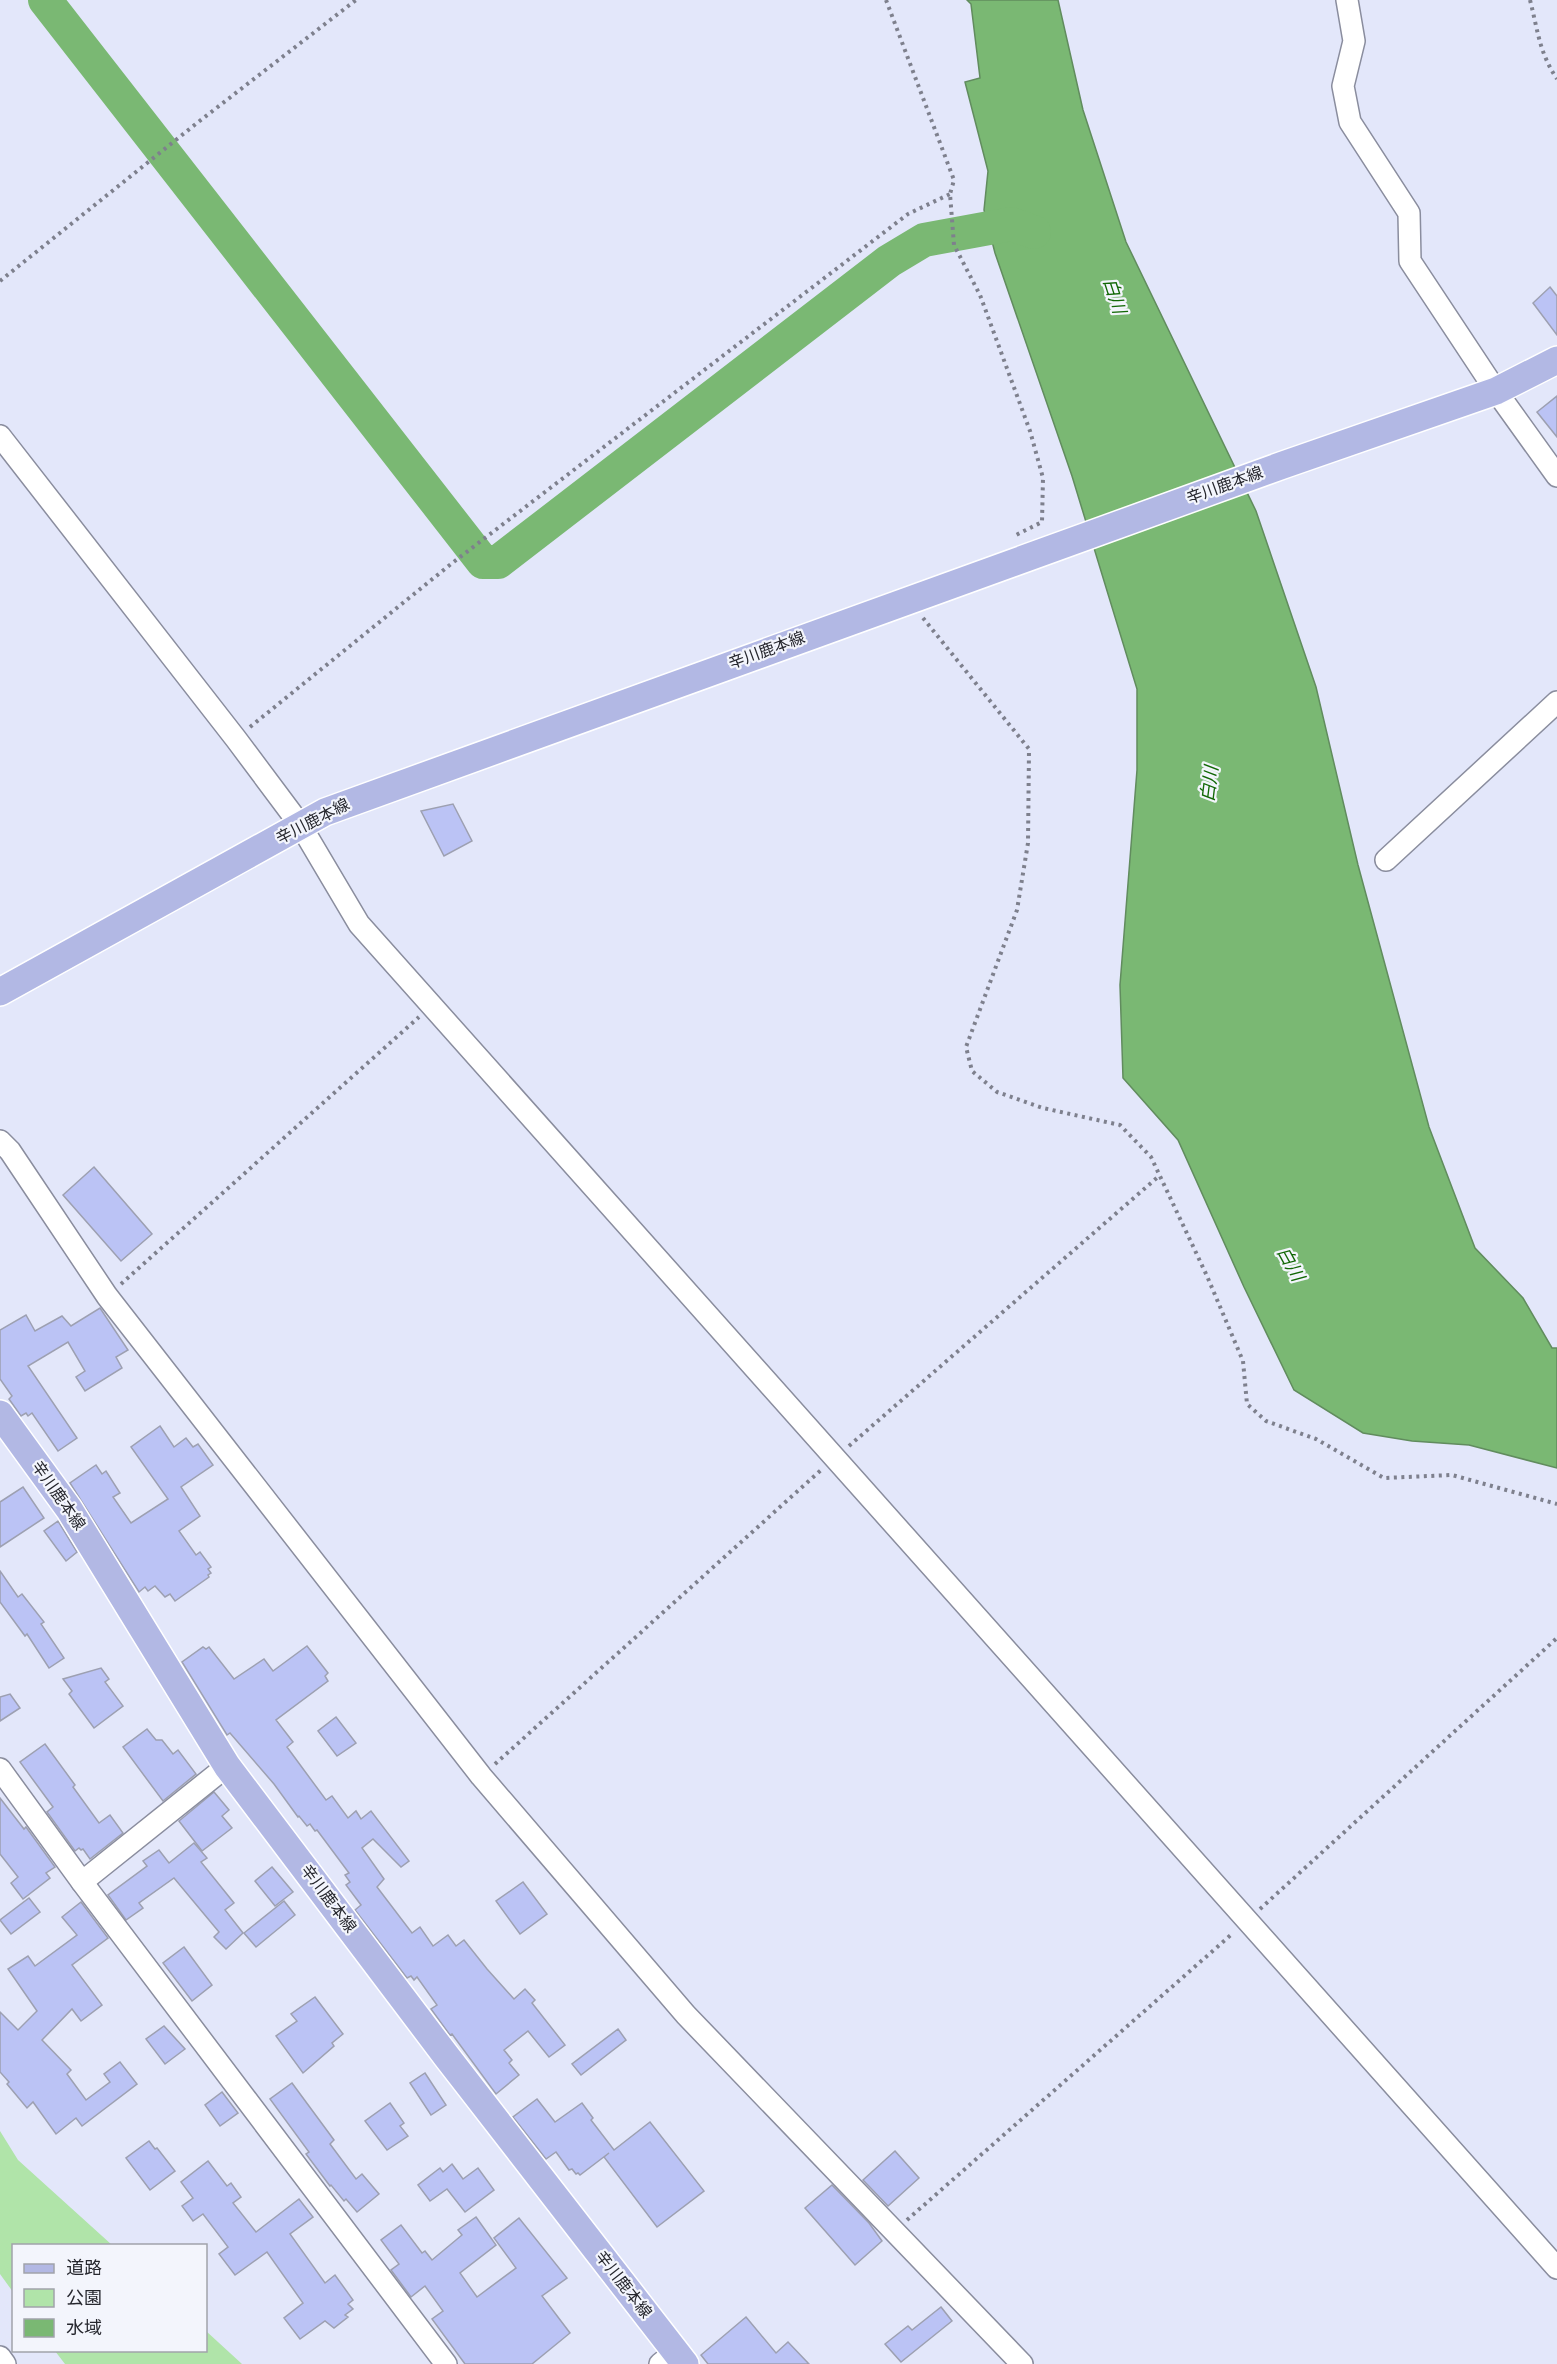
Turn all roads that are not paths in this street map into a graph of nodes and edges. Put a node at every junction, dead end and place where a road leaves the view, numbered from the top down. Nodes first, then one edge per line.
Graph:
1 (1347, 0) edge
2 (1557, 360) edge
3 (1496, 391) junction
4 (0, 436) edge
5 (1557, 476) edge
6 (1557, 702) edge
7 (301, 826) junction
8 (1386, 860) dead end
9 (0, 992) edge
10 (0, 1141) edge
11 (0, 1414) edge
12 (227, 1766) junction
13 (0, 1769) edge
14 (82, 1882) junction
15 (1557, 2268) edge
16 (0, 2357) edge
17 (674, 2360) edge
18 (5, 2364) edge
19 (446, 2364) edge
20 (1022, 2364) edge

1 - 3 street
2 - 3 main road, 辛川鹿本線
3 - 5 street
3 - 7 main road, 辛川鹿本線
4 - 7 street
6 - 8 street
7 - 9 main road, 辛川鹿本線
7 - 15 street
10 - 20 street
11 - 12 main road, 辛川鹿本線
12 - 14 street
12 - 17 main road, 辛川鹿本線
13 - 14 street
14 - 19 street
16 - 18 street

